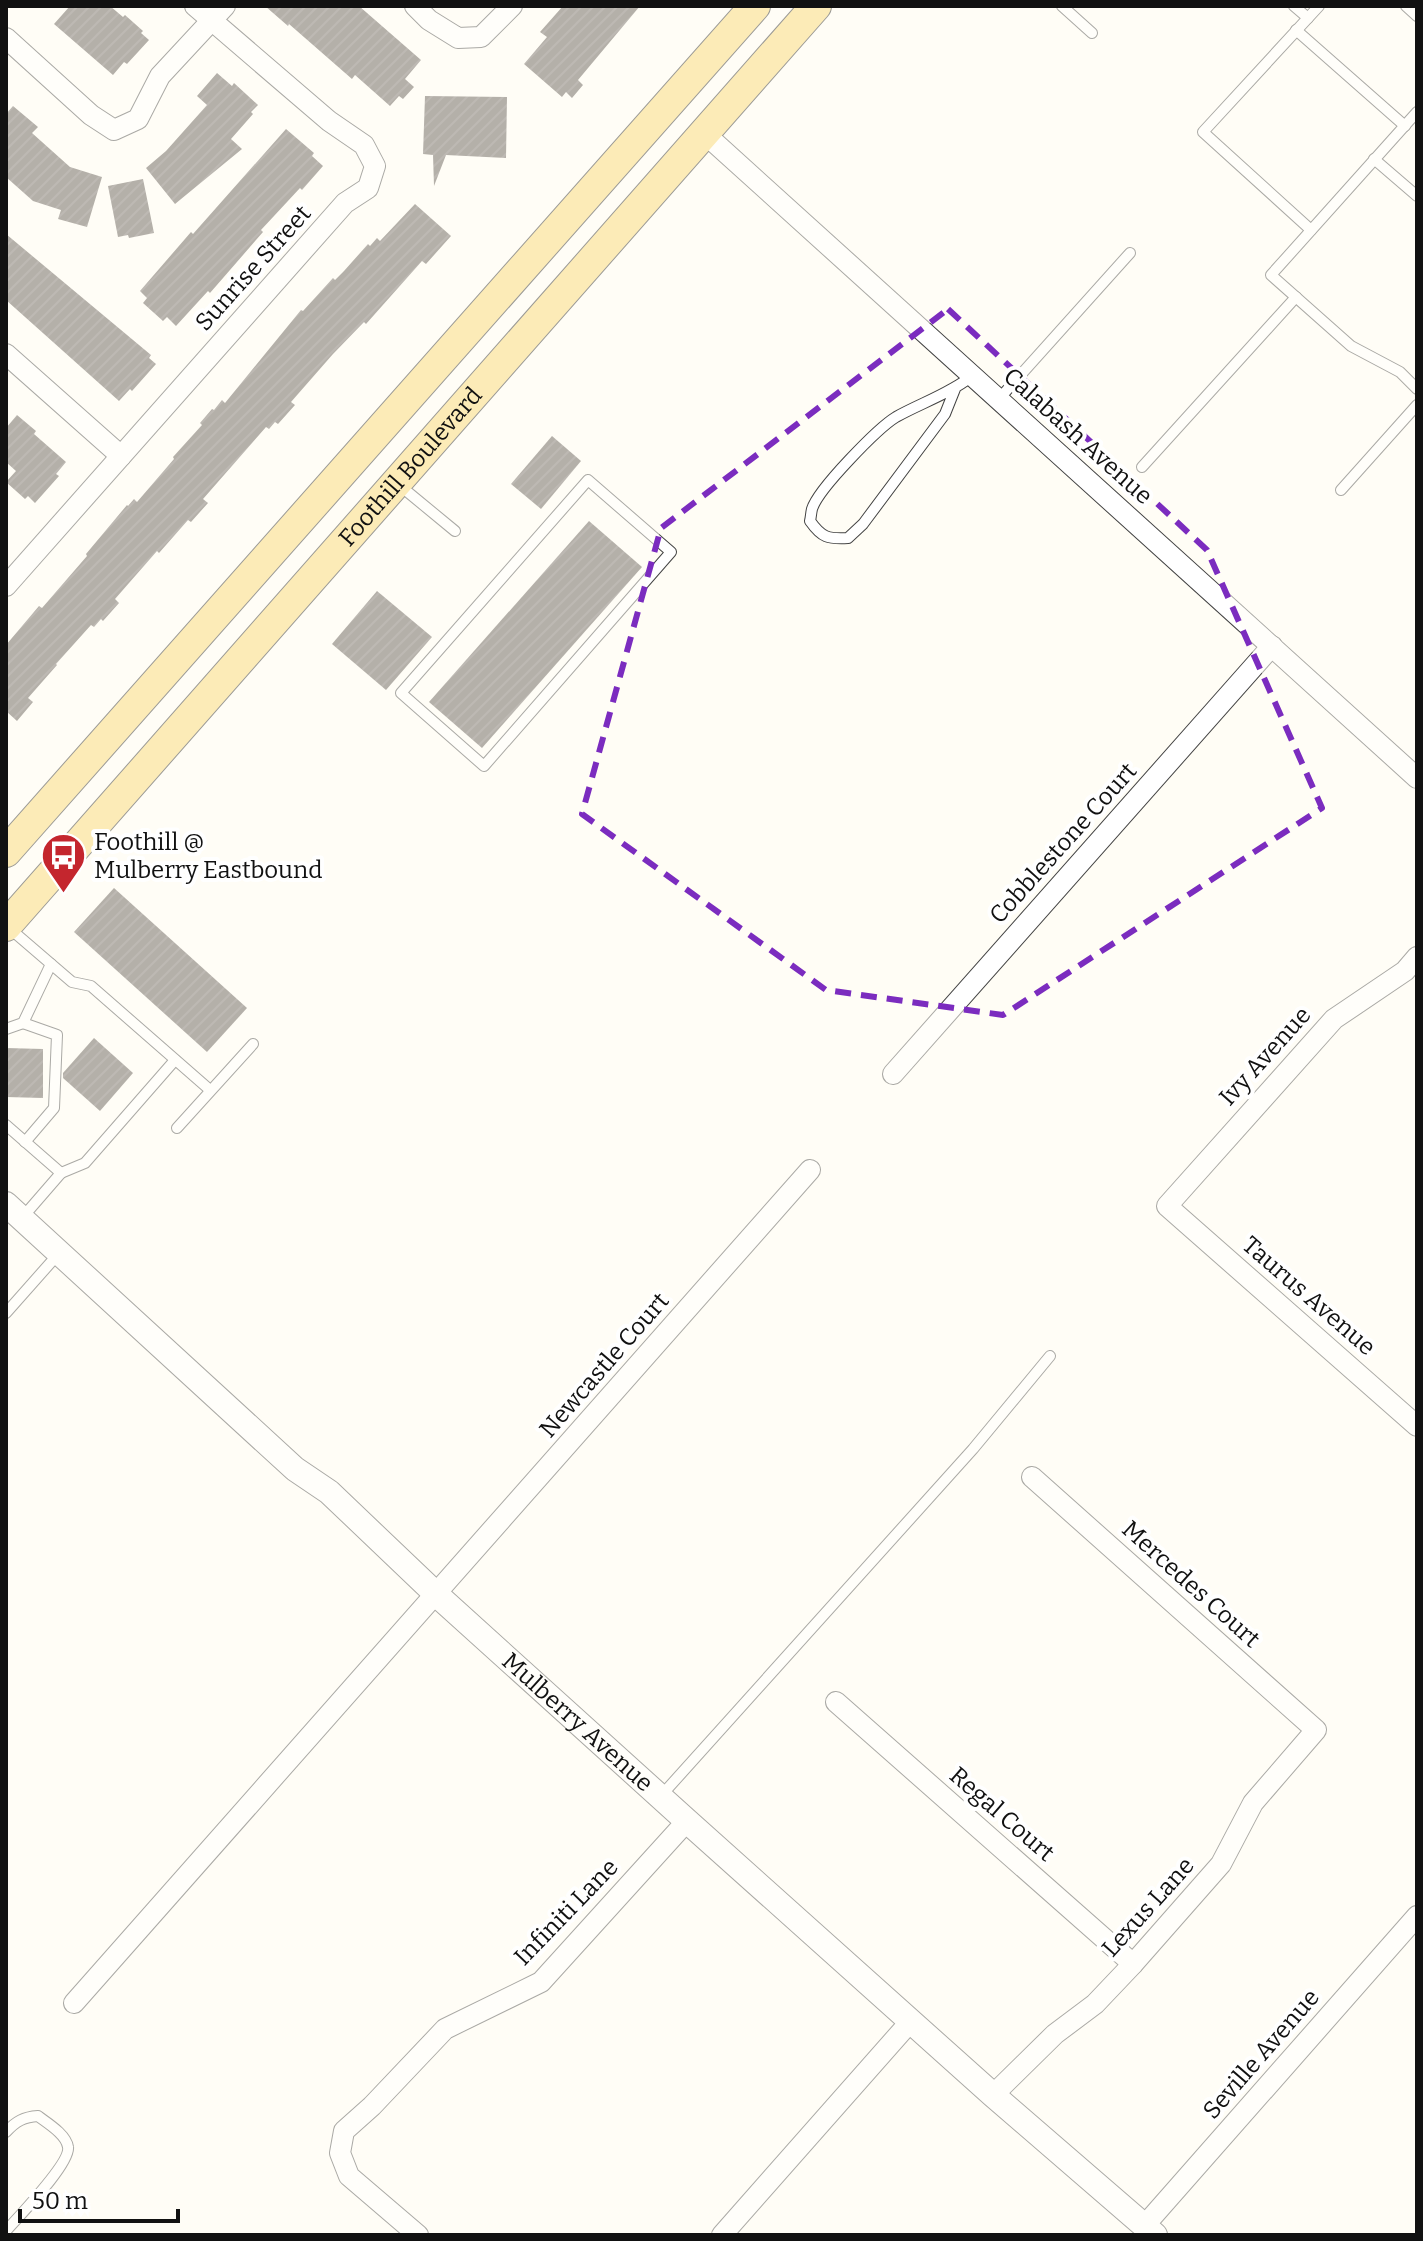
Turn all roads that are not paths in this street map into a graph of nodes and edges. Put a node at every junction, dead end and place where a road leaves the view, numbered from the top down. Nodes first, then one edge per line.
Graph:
1 (195, 6) edge
2 (415, 6) edge
3 (512, 6) edge
4 (755, 6) edge
5 (816, 6) edge
6 (1062, 6) edge
7 (1294, 6) edge
8 (1319, 6) edge
9 (1406, 6) edge
10 (218, 13) edge
11 (1417, 16) edge
12 (1308, 18) junction
13 (1296, 30) junction
14 (1092, 33) dead end
15 (6, 38) edge
16 (1417, 112) edge
17 (1405, 126) junction
18 (704, 133) junction
19 (1374, 159) junction
20 (1417, 196) edge
21 (1311, 230) junction
22 (1130, 253) dead end
23 (1296, 297) junction
24 (6, 354) edge
25 (972, 376) junction
26 (955, 389) junction
27 (1417, 389) edge
28 (998, 400) junction
29 (1417, 405) edge
30 (121, 456) junction
31 (1142, 467) dead end
32 (396, 482) junction
33 (1341, 490) dead end
34 (455, 531) dead end
35 (6, 586) edge
36 (463, 623) joint
37 (1272, 646) junction
38 (1417, 778) edge
39 (6, 852) edge
40 (6, 926) edge
41 (1417, 957) edge
42 (51, 964) junction
43 (23, 1023) junction
44 (6, 1029) edge
45 (253, 1044) dead end
46 (175, 1060) junction
47 (893, 1074) dead end
48 (210, 1090) junction
49 (6, 1125) edge
50 (177, 1128) dead end
51 (25, 1142) junction
52 (810, 1170) dead end
53 (61, 1173) junction
54 (1167, 1206) joint
55 (14, 1211) edge
56 (60, 1252) junction
57 (6, 1313) edge
58 (1050, 1356) dead end
59 (1417, 1426) edge
60 (1032, 1477) dead end
61 (437, 1595) junction
62 (836, 1702) dead end
63 (1316, 1730) joint
64 (660, 1797) junction
65 (687, 1821) junction
66 (1417, 1916) edge
67 (1133, 1964) junction
68 (74, 2003) dead end
69 (910, 2022) junction
70 (993, 2095) junction
71 (6, 2132) edge
72 (6, 2231) edge
73 (1146, 2232) edge
74 (418, 2235) edge
75 (722, 2235) edge

1 - 10 street, Sunrise Street
2 - 3 street
4 - 39 main road, Foothill Boulevard
5 - 18 main road, Foothill Boulevard
6 - 14 lane
7 - 12 lane
8 - 12 lane
9 - 11 lane
10 - 15 street
10 - 30 street, Sunrise Street
12 - 13 lane
13 - 17 lane
13 - 21 lane
16 - 17 lane
17 - 19 lane
18 - 25 street, Calabash Avenue
18 - 32 main road, Foothill Boulevard
19 - 20 lane
19 - 21 lane
21 - 23 lane
22 - 28 lane
23 - 27 lane
23 - 31 lane
24 - 30 street
25 - 26 lane
25 - 28 street, Calabash Avenue
26 - 26 lane
28 - 37 street, Calabash Avenue
29 - 33 lane
30 - 35 street, Sunrise Street
32 - 34 lane
32 - 40 main road, Foothill Boulevard
36 - 36 lane
37 - 38 street, Calabash Avenue
37 - 47 street, Cobblestone Court
40 - 42 lane
41 - 54 street, Ivy Avenue
42 - 43 lane
42 - 46 lane
43 - 44 lane
43 - 51 lane
45 - 48 lane
46 - 48 lane
46 - 53 lane
48 - 50 lane
49 - 51 lane
51 - 53 lane
52 - 61 street, Newcastle Court
53 - 55 lane
54 - 59 street, Taurus Avenue
55 - 56 street, Mulberry Avenue
56 - 57 lane
56 - 61 street, Mulberry Avenue
58 - 64 lane
60 - 63 street, Mercedes Court
61 - 64 street, Mulberry Avenue
61 - 68 street, Newcastle Court
62 - 67 street, Regal Court
63 - 67 street, Lexus Lane
64 - 65 street, Mulberry Avenue
65 - 69 street, Mulberry Avenue
65 - 74 street, Infiniti Lane
66 - 73 street, Seville Avenue
67 - 70 street, Lexus Lane
69 - 70 street, Mulberry Avenue
69 - 75 street
70 - 73 street, Mulberry Avenue
71 - 72 lane

